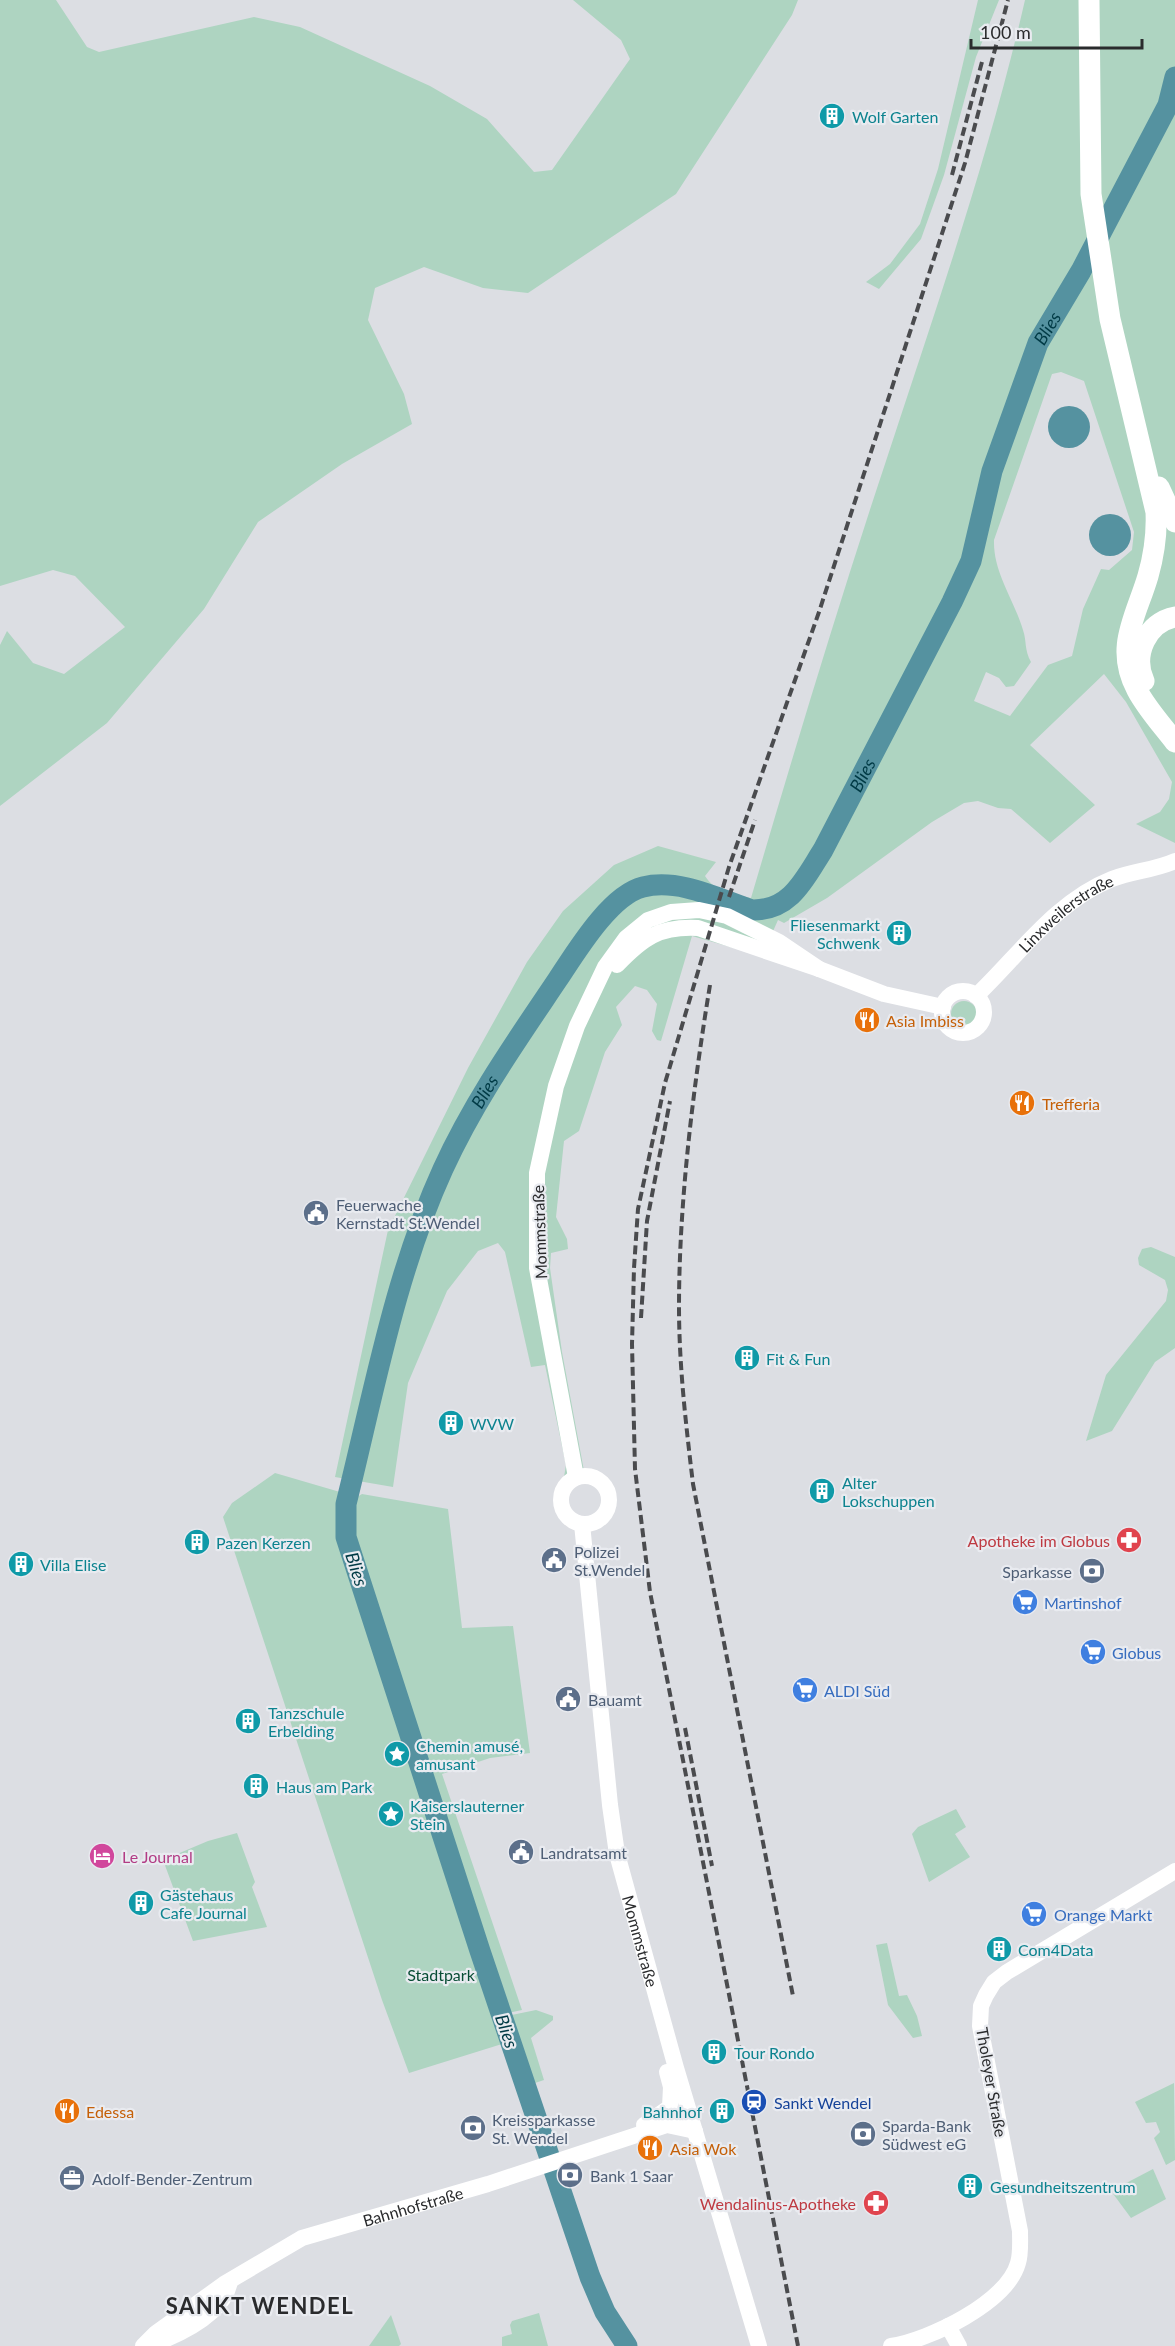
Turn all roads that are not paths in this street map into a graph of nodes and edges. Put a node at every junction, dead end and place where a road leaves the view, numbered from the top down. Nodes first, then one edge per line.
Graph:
1 (1089, 0) edge
2 (1133, 416) junction
3 (1175, 522) edge
4 (1175, 617) edge
5 (1175, 726) edge
6 (1175, 742) edge
7 (1175, 861) edge
8 (976, 996) junction
9 (943, 1006) junction
10 (576, 1477) junction
11 (582, 1524) junction
12 (1175, 1871) edge
13 (655, 1988) junction
14 (695, 2131) junction
15 (601, 2147) junction
16 (230, 2281) junction
17 (948, 2326) junction
18 (143, 2346) edge
19 (147, 2346) edge
20 (759, 2346) edge
21 (891, 2346) edge
22 (930, 2346) edge
23 (959, 2346) edge

1 - 2 highway
2 - 3 highway
2 - 6 highway
4 - 5 highway
7 - 8 main road, Linxweilerstraße
8 - 9 main road
8 - 9 main road
9 - 10 main road, Mommstraße
10 - 11 main road
10 - 11 main road
11 - 13 main road, Mommstraße
12 - 17 main road, Tholeyer Straße
13 - 14 main road, Mommstraße
13 - 15 main road, Bahnhofstraße
14 - 15 main road, Bahnhofstraße
14 - 20 main road, Mommstraße
15 - 16 main road, Bahnhofstraße
16 - 18 main road, Bahnhofstraße
16 - 19 main road
17 - 21 main road, Tholeyer Straße
17 - 22 main road, Tholeyer Straße
17 - 23 main road

